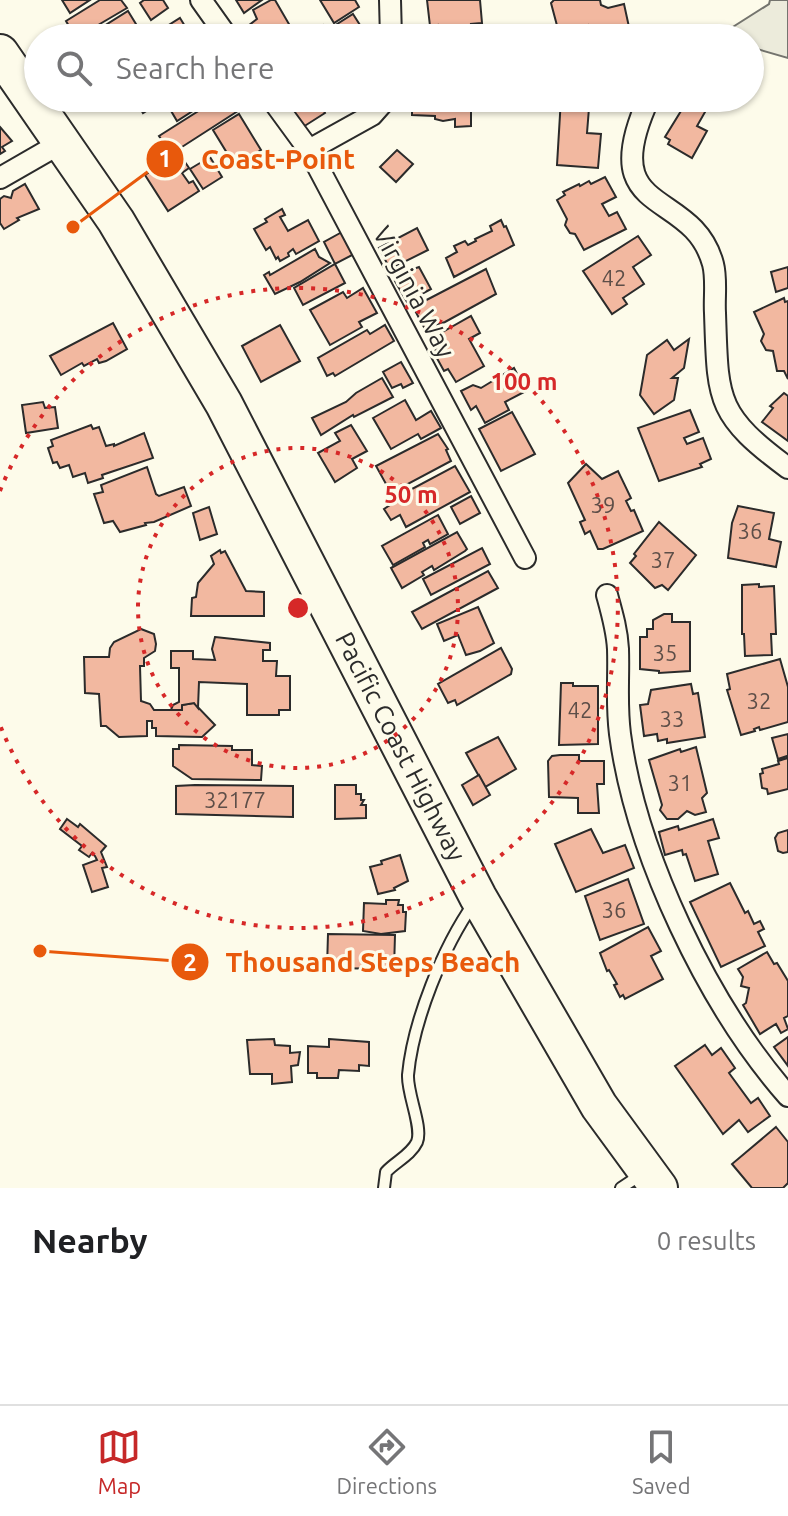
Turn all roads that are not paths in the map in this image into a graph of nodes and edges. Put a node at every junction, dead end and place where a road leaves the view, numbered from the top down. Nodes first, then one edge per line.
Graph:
1 (201, 0) edge
2 (390, 0) edge
3 (218, 24) edge
4 (391, 24) edge
5 (0, 53) edge
6 (24, 88) edge
7 (40, 112) edge
8 (281, 112) edge
9 (375, 112) edge
10 (642, 112) edge
11 (61, 143) junction
12 (309, 150) junction
13 (0, 178) edge
14 (788, 468) edge
15 (525, 558) dead end
16 (607, 595) dead end
17 (478, 897) junction
18 (788, 1096) edge
19 (642, 1182) edge
20 (384, 1188) edge

1 - 3 street
2 - 4 street
5 - 6 highway, Pacific Coast Highway
7 - 11 highway, Pacific Coast Highway
8 - 12 street, Virginia Way
9 - 12 street
10 - 14 street
11 - 13 street
11 - 17 highway, Pacific Coast Highway
12 - 15 street, Virginia Way
16 - 18 street
17 - 19 highway, Pacific Coast Highway
17 - 20 lane

